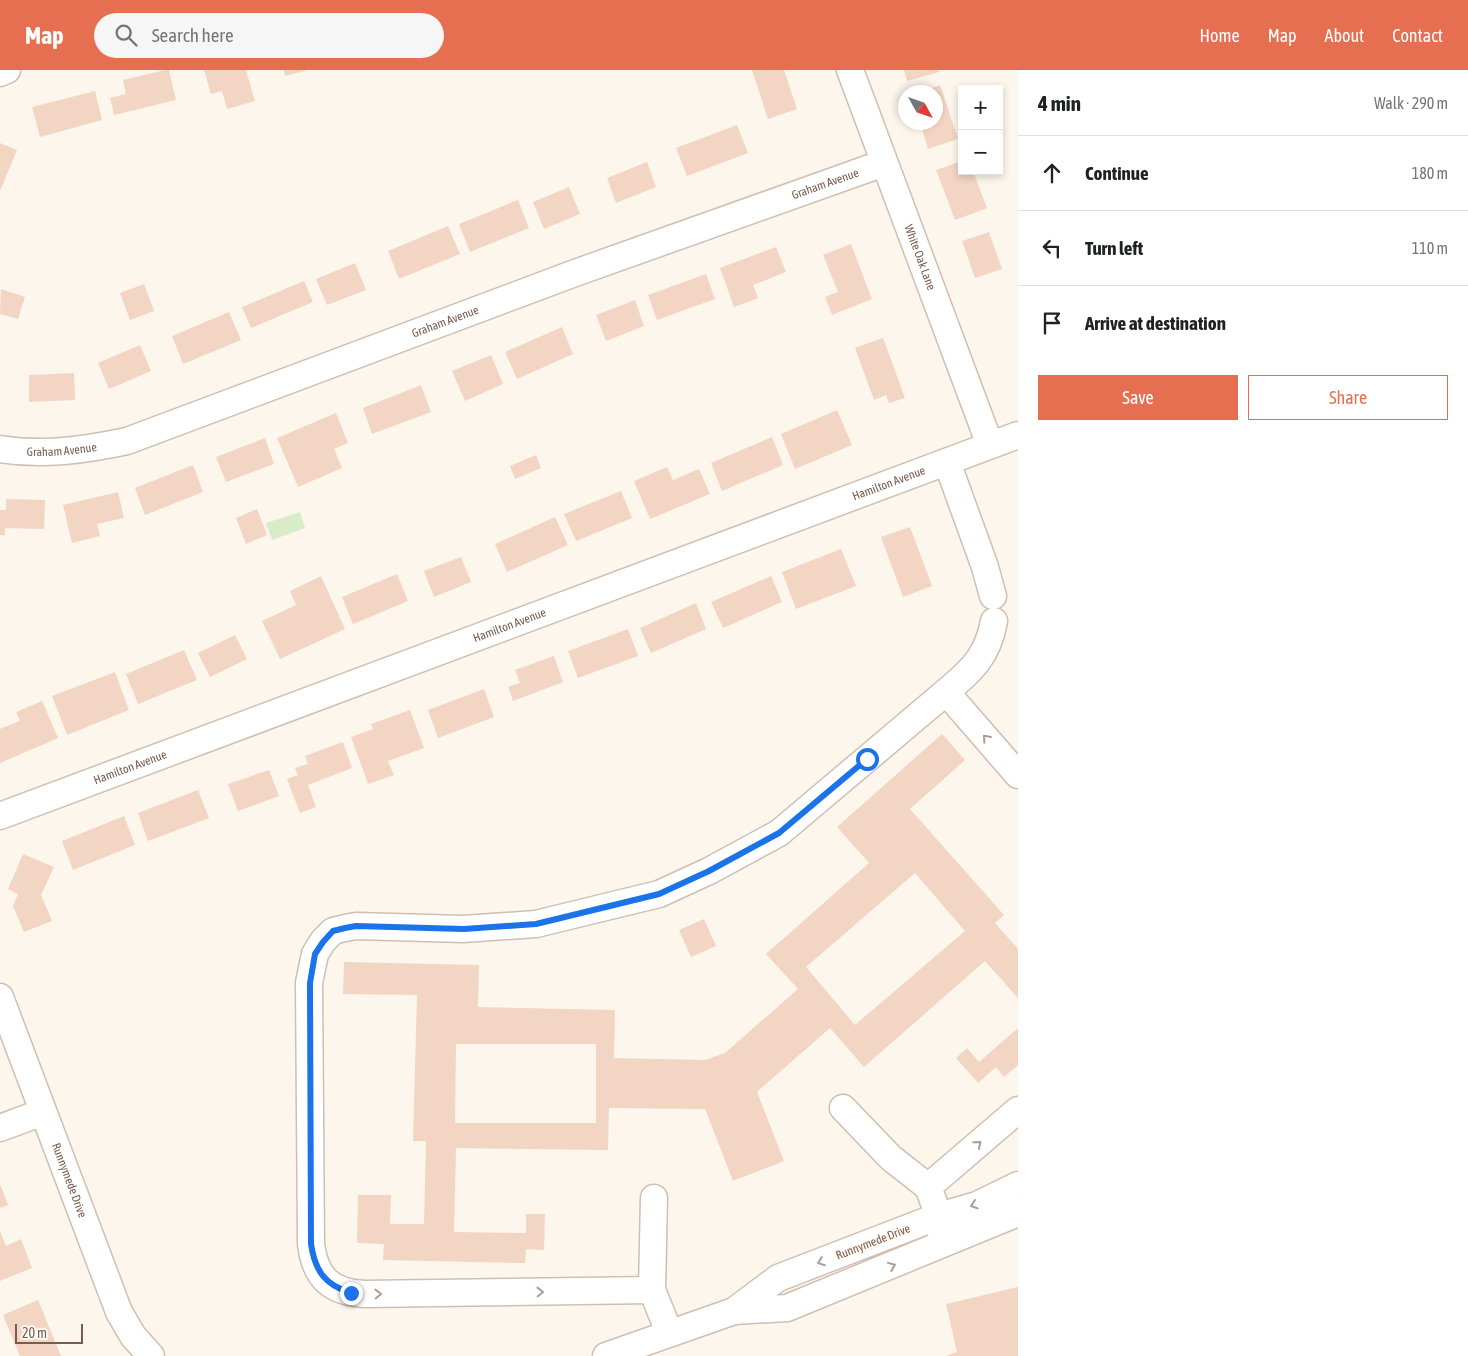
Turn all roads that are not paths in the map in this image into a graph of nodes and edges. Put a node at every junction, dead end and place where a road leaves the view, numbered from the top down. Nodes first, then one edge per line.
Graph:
1 (7, 70) edge
2 (850, 70) edge
3 (0, 73) edge
4 (884, 162) junction
5 (1018, 435) edge
6 (990, 445) junction
7 (0, 449) edge
8 (948, 462) junction
9 (946, 692) junction
10 (1018, 775) edge
11 (0, 816) edge
12 (0, 997) edge
13 (843, 1108) dead end
14 (1018, 1110) edge
15 (43, 1112) junction
16 (0, 1128) edge
17 (1018, 1186) edge
18 (928, 1187) junction
19 (654, 1198) dead end
20 (1018, 1213) edge
21 (939, 1216) junction
22 (942, 1246) junction
23 (652, 1290) junction
24 (734, 1311) junction
25 (669, 1332) junction
26 (151, 1356) edge
27 (606, 1356) edge

1 - 3 street
2 - 4 street, White Oak Lane
4 - 6 street, White Oak Lane
4 - 7 street, Graham Avenue
5 - 6 street, Hamilton Avenue
6 - 8 street, Hamilton Avenue
8 - 9 street
8 - 11 street, Hamilton Avenue
10 -> 9 street
9 -> 23 street
12 - 15 street, Runnymede Drive
13 - 18 street
18 -> 14 street
15 - 16 street
15 - 26 street, Runnymede Drive
17 -> 21 street, Runnymede Drive
18 - 21 street
19 - 23 street
20 - 22 street, Runnymede Drive
21 - 22 street
21 -> 24 street, Runnymede Drive
24 -> 22 street, Runnymede Drive
23 - 25 street
24 - 25 street, Runnymede Drive
25 - 27 street, Runnymede Drive

